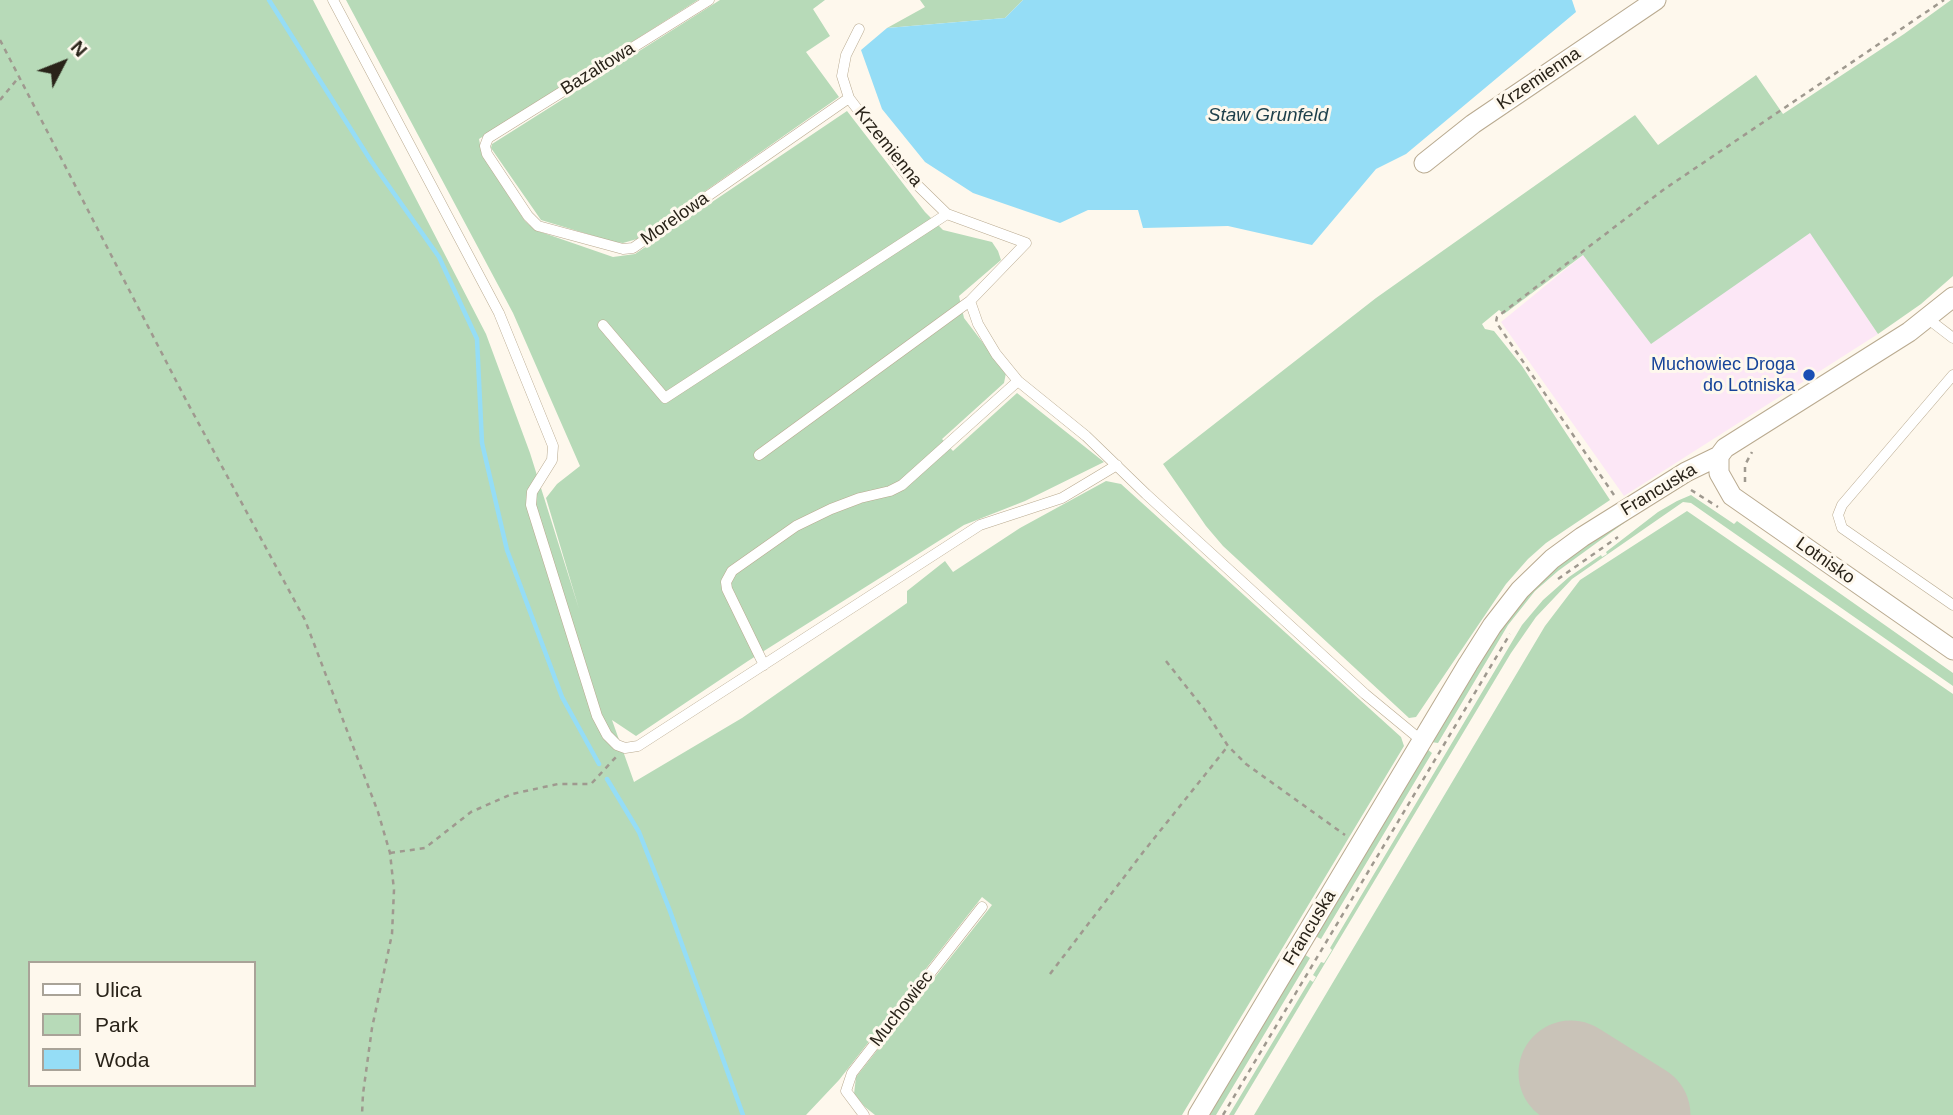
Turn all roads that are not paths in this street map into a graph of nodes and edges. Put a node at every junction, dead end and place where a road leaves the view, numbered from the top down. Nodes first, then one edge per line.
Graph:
1 (333, 0) edge
2 (709, 0) edge
3 (1656, 0) edge
4 (859, 29) dead end
5 (849, 98) junction
6 (488, 138) joint
7 (1424, 163) dead end
8 (947, 214) junction
9 (1953, 296) edge
10 (970, 301) junction
11 (1927, 318) junction
12 (603, 325) dead end
13 (1953, 338) edge
14 (1953, 375) edge
15 (1018, 381) junction
16 (759, 455) dead end
17 (1719, 457) junction
18 (1117, 465) junction
19 (1953, 605) edge
20 (1953, 650) edge
21 (764, 665) junction
22 (1422, 741) junction
23 (982, 907) dead end
24 (864, 1115) edge
25 (1198, 1115) edge

1 - 21 lane
2 - 6 lane, Bazaltowa
3 - 7 street, Krzemienna
4 - 5 lane, Krzemienna
5 - 6 lane, Morelowa
5 - 8 lane, Krzemienna
8 - 10 lane, Krzemienna
8 - 12 lane
9 - 11 street, Francuska
10 - 15 lane
10 - 16 lane
11 - 13 lane
11 - 17 street, Francuska
14 - 19 lane
15 - 18 lane
15 - 21 lane
17 - 20 street, Lotnisko
17 - 22 street, Francuska
18 - 21 lane
18 - 22 lane
22 - 25 street, Francuska
23 - 24 lane, Muchowiec

